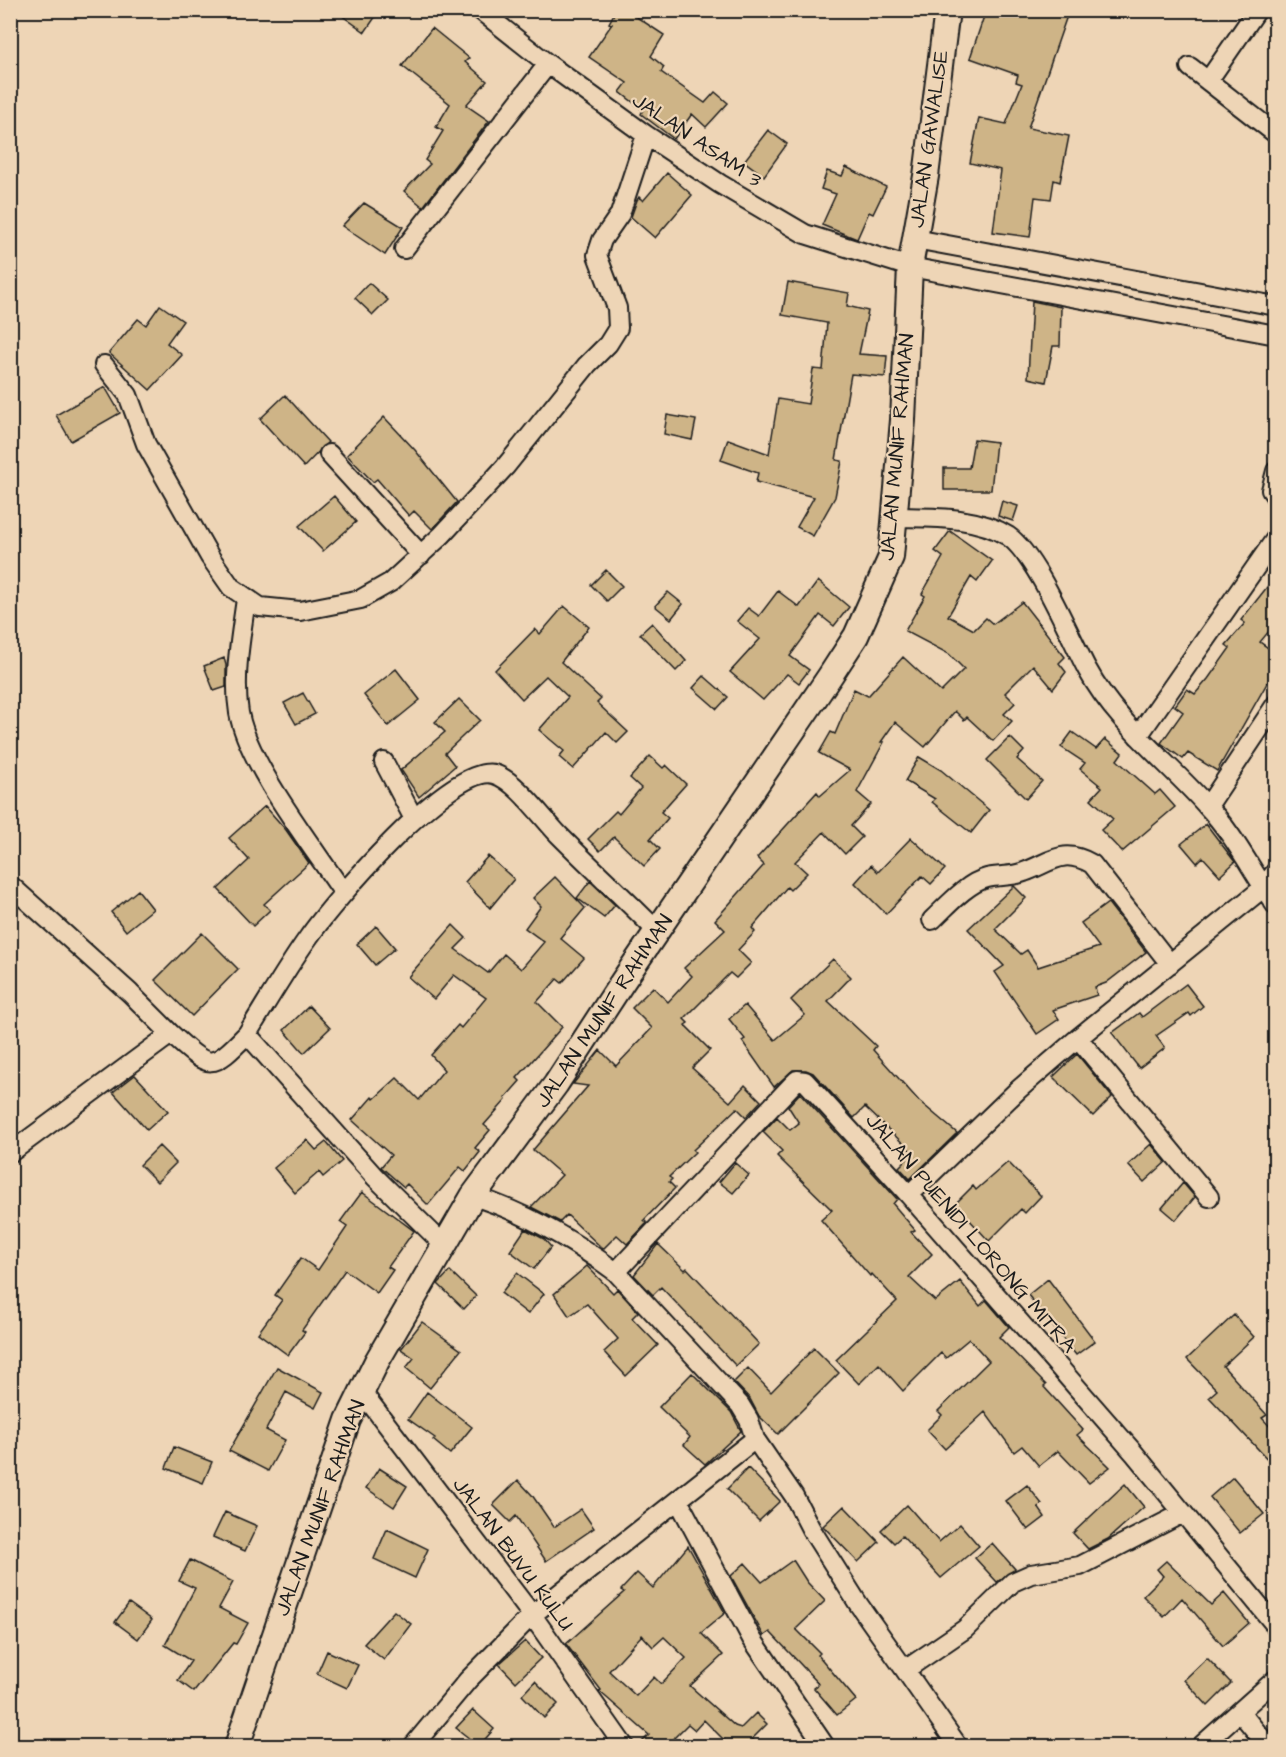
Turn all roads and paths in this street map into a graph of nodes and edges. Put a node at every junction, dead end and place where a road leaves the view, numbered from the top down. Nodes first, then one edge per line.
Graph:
1 (480, 10) edge
2 (947, 10) edge
3 (1257, 10) edge
4 (548, 64) junction
5 (1190, 67) dead end
6 (1208, 81) junction
7 (1275, 134) edge
8 (646, 135) junction
9 (915, 239) junction
10 (404, 249) dead end
11 (910, 267) junction
12 (1275, 306) edge
13 (1275, 334) edge
14 (104, 364) dead end
15 (329, 454) dead end
16 (1275, 471) edge
17 (1275, 497) edge
18 (893, 517) junction
19 (1275, 538) edge
20 (421, 555) junction
21 (246, 599) junction
22 (1275, 704) edge
23 (1138, 736) junction
24 (384, 762) dead end
25 (1208, 806) junction
26 (414, 819) junction
27 (1275, 871) edge
28 (10, 885) edge
29 (1263, 888) junction
30 (343, 892) junction
31 (1275, 906) edge
32 (932, 920) dead end
33 (657, 931) junction
34 (1170, 964) junction
35 (171, 1034) junction
36 (247, 1034) junction
37 (1078, 1038) junction
38 (10, 1153) edge
39 (909, 1195) junction
40 (474, 1196) junction
41 (1209, 1197) dead end
42 (444, 1244) junction
43 (616, 1272) junction
44 (362, 1392) junction
45 (755, 1439) junction
46 (678, 1500) junction
47 (1183, 1513) junction
48 (532, 1615) junction
49 (1275, 1626) edge
50 (905, 1670) junction
51 (1275, 1679) edge
52 (1241, 1713) junction
53 (621, 1745) edge
54 (237, 1746) edge
55 (413, 1746) edge
56 (825, 1746) edge
57 (958, 1746) edge
58 (1201, 1746) edge
59 (1268, 1746) edge

1 - 4 street, JALAN ASAM 3
2 - 9 street, JALAN GAWALISE
3 - 6 street
4 - 8 street, JALAN ASAM 3
4 - 10 street
5 - 6 street
6 - 7 street
8 - 11 street, JALAN ASAM 3
8 - 20 street
9 - 11 street, JALAN GAWALISE
9 - 12 street
11 - 13 street, JALAN ASAM 3
11 - 18 street, JALAN MUNIF RAHMAN
14 - 21 street
15 - 20 street
16 - 17 street
18 - 23 street
18 - 33 street, JALAN MUNIF RAHMAN
19 - 23 street
20 - 21 street
21 - 30 street
22 - 25 street
23 - 25 street
24 - 26 street
25 - 29 street
26 - 30 street
26 - 33 street
27 - 29 street
28 - 35 street
29 - 31 street
29 - 34 street
30 - 36 street
32 - 34 street
33 - 40 street, JALAN MUNIF RAHMAN
34 - 37 street
35 - 36 street
35 - 38 street
36 - 42 street
37 - 39 street
37 - 41 street
39 - 43 street, JALAN PUENIDI LORONG MITRA
39 - 47 street, JALAN PUENIDI LORONG MITRA
40 - 42 street, JALAN MUNIF RAHMAN
40 - 43 street
42 - 44 street, JALAN MUNIF RAHMAN
43 - 45 street
44 - 48 street, JALAN BUVU KULU
44 - 54 street, JALAN MUNIF RAHMAN
45 - 46 street
45 - 50 street
46 - 48 street
46 - 56 street
47 - 49 street, JALAN PUENIDI LORONG MITRA
47 - 50 street
48 - 53 street, JALAN BUVU KULU
48 - 55 street
50 - 57 street
51 - 52 street
52 - 58 street
52 - 59 street

